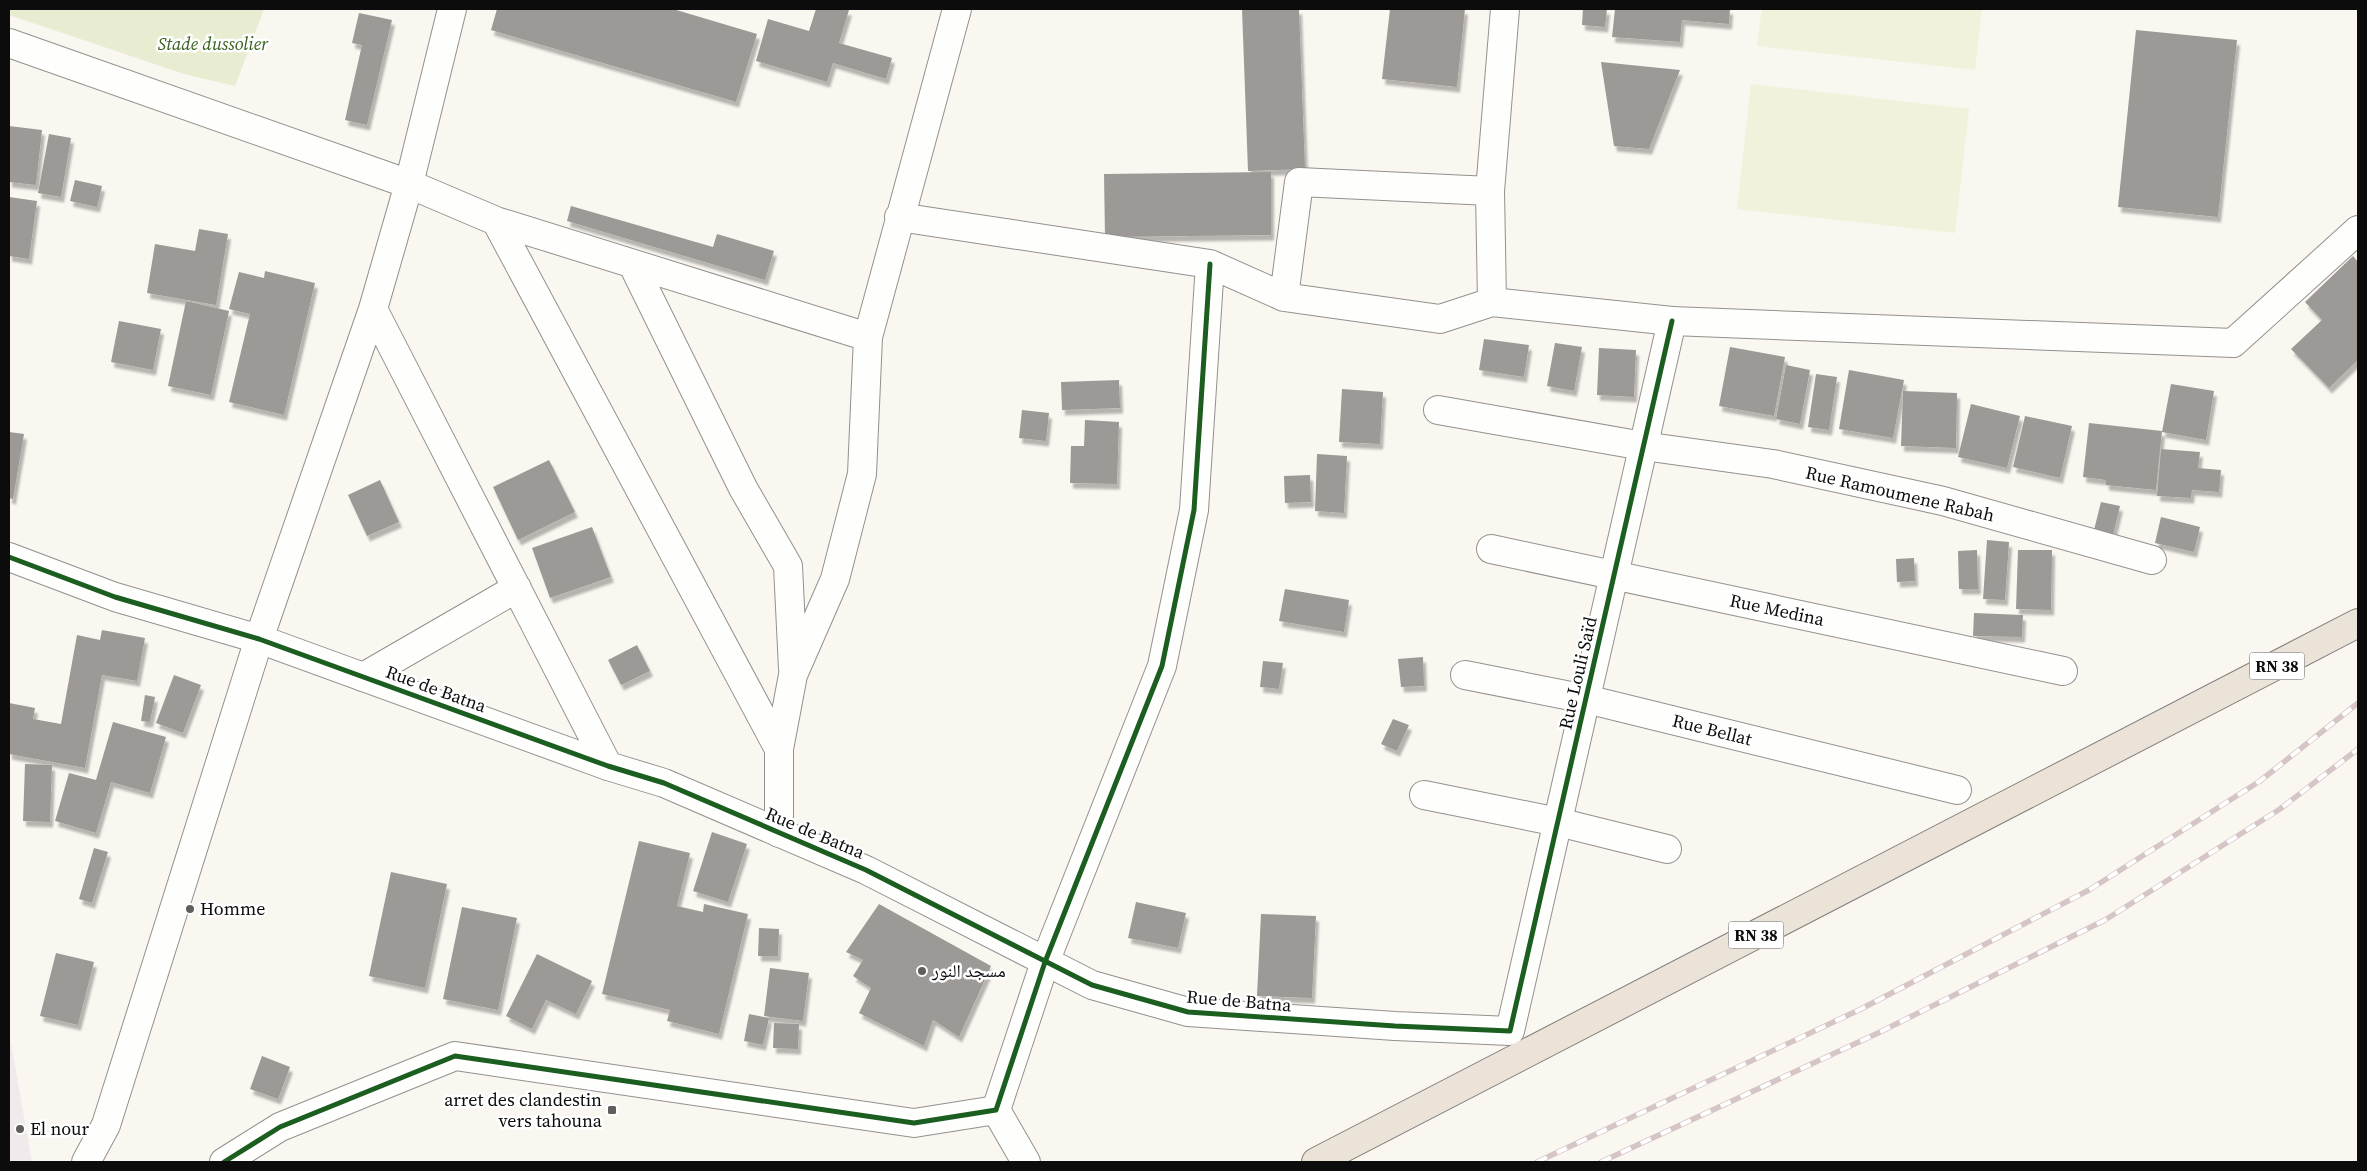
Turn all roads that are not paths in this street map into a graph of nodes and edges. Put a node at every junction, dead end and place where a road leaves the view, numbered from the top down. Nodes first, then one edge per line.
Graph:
1 (452, 9) edge
2 (957, 9) edge
3 (1505, 9) edge
4 (9, 43) edge
5 (409, 184) junction
6 (1490, 191) junction
7 (899, 217) junction
8 (496, 221) junction
9 (2358, 230) edge
10 (1210, 264) junction
11 (633, 265) junction
12 (1284, 297) junction
13 (1492, 302) junction
14 (373, 308) junction
15 (1672, 321) junction
16 (868, 337) junction
17 (1438, 410) dead end
18 (1643, 446) junction
19 (1491, 549) dead end
20 (9, 557) edge
21 (2152, 560) dead end
22 (1614, 576) junction
23 (517, 588) junction
24 (2358, 623) edge
25 (260, 639) junction
26 (2063, 671) dead end
27 (793, 675) junction
28 (1465, 675) dead end
29 (363, 677) junction
30 (1586, 699) junction
31 (779, 749) junction
32 (608, 766) junction
33 (1957, 790) dead end
34 (1424, 794) dead end
35 (1558, 822) junction
36 (779, 833) junction
37 (1668, 849) dead end
38 (1045, 962) junction
39 (1510, 1031) joint
40 (996, 1110) junction
41 (86, 1162) edge
42 (224, 1162) edge
43 (1026, 1162) edge
44 (1316, 1162) edge

1 - 5 street
2 - 7 street
3 - 6 street
4 - 5 street
5 - 8 street
5 - 14 street
6 - 12 street
6 - 13 street
7 - 10 street
7 - 16 street
8 - 11 street
8 - 31 street
9 - 15 street
10 - 12 street
10 - 38 street
11 - 16 street
11 - 27 street
12 - 13 street
13 - 15 street
14 - 23 street
14 - 25 street
15 - 18 street, Rue Louli Saïd
16 - 27 street
17 - 18 street, Rue Ramoumene Rabah
18 - 21 street, Rue Ramoumene Rabah
18 - 22 street, Rue Louli Saïd
19 - 22 street, Rue Medina
20 - 25 street, Rue de Batna
22 - 26 street, Rue Medina
22 - 30 street, Rue Louli Saïd
23 - 29 street
23 - 32 street
24 - 44 main road, RN 38
25 - 29 street, Rue de Batna
25 - 41 street
27 - 31 street
28 - 30 street, Rue Bellat
29 - 32 street, Rue de Batna
30 - 33 street, Rue Bellat
30 - 35 street, Rue Louli Saïd
31 - 36 street
32 - 36 street, Rue de Batna
34 - 35 street
35 - 37 street
35 - 39 street, Rue Louli Saïd
36 - 38 street, Rue de Batna
38 - 39 street, Rue de Batna
38 - 40 street
40 - 42 street
40 - 43 street

